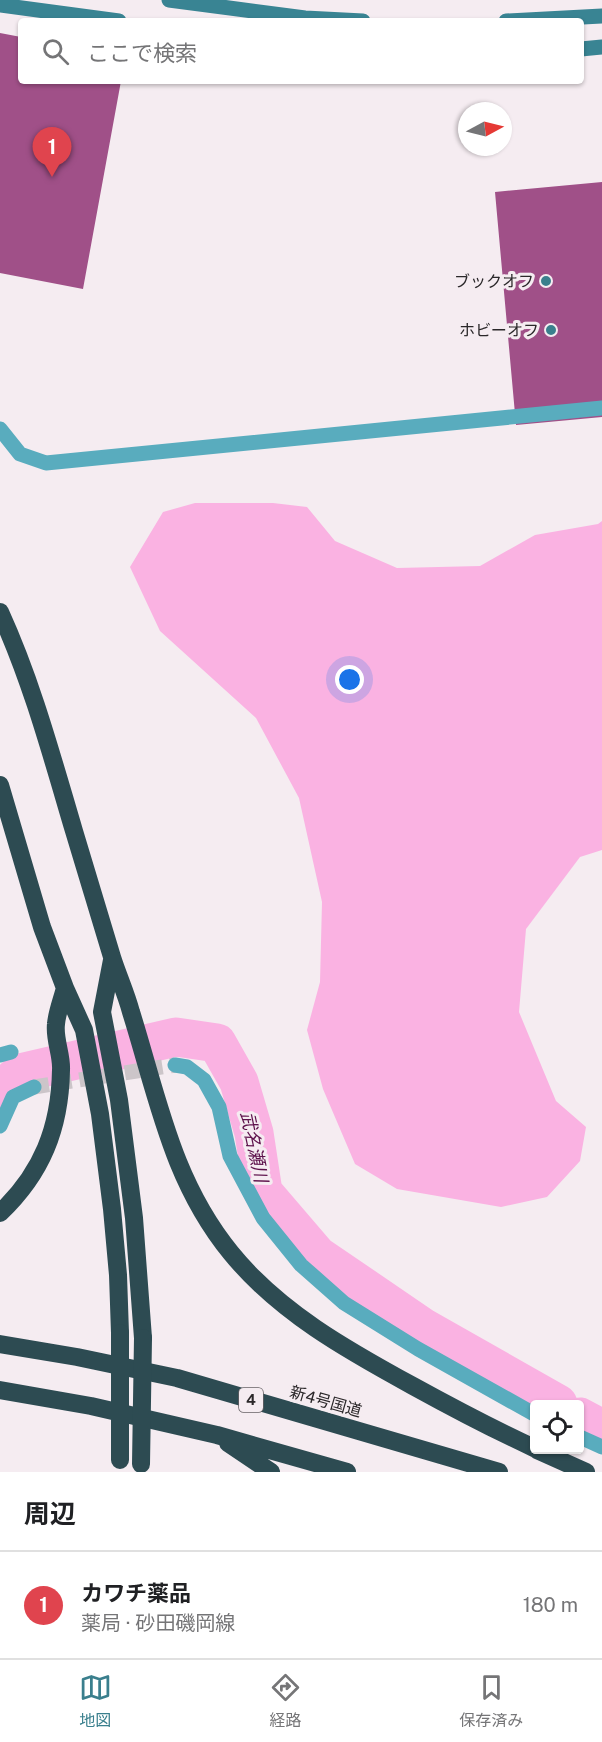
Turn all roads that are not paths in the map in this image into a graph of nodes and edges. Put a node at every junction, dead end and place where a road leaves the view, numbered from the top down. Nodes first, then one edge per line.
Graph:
1 (169, 0) edge
2 (0, 5) edge
3 (602, 16) edge
4 (96, 18) edge
5 (305, 18) edge
6 (564, 18) edge
7 (602, 48) edge
8 (584, 49) edge
9 (602, 408) edge
10 (0, 429) edge
11 (0, 612) edge
12 (0, 785) edge
13 (112, 958) junction
14 (65, 988) junction
15 (175, 1065) tunnel mouth
16 (34, 1087) tunnel mouth
17 (0, 1126) edge
18 (0, 1214) edge
19 (0, 1344) edge
20 (0, 1390) edge
21 (530, 1412) edge
22 (217, 1436) junction
23 (584, 1439) edge
24 (530, 1446) edge
25 (602, 1447) edge
26 (547, 1454) edge
27 (120, 1466) edge
28 (140, 1468) edge
29 (271, 1472) edge
30 (347, 1472) edge
31 (499, 1472) edge
32 (586, 1472) edge

1 - 5 street
2 - 4 street
3 - 6 street
7 - 8 street
9 - 10 street
11 - 13 highway
12 - 14 highway
13 - 24 highway
13 - 28 highway, bridge
14 - 18 highway
14 - 27 highway, bridge
15 - 21 street
16 - 17 street
19 - 31 highway, 新4号国道 / 4
20 - 22 highway
22 - 29 highway
22 - 30 highway
23 - 25 street
26 - 32 highway

